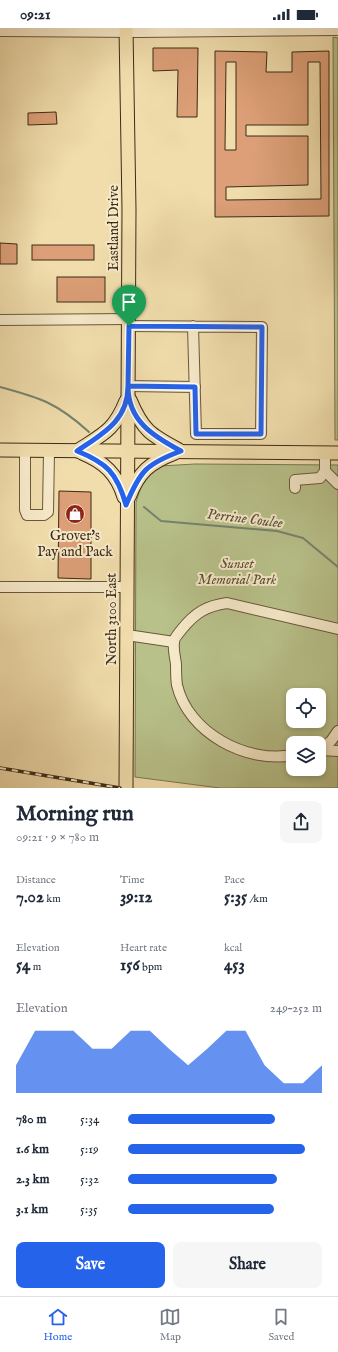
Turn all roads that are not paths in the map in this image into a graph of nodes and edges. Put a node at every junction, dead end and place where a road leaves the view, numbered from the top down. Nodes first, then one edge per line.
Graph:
1 (126, 30) edge
2 (338, 30) edge
3 (0, 31) edge
4 (0, 320) edge
5 (129, 323) junction
6 (193, 326) junction
7 (195, 387) junction
8 (128, 390) junction
9 (0, 450) edge
10 (25, 450) junction
11 (49, 451) junction
12 (77, 451) junction
13 (128, 451) junction
14 (181, 451) junction
15 (331, 453) edge
16 (325, 471) junction
17 (338, 484) edge
18 (295, 488) dead end
19 (126, 505) junction
20 (0, 587) edge
21 (127, 587) junction
22 (338, 629) edge
23 (127, 635) junction
24 (174, 642) junction
25 (338, 731) edge
26 (326, 745) edge
27 (326, 750) edge
28 (338, 751) edge
29 (286, 756) edge
30 (126, 788) edge

1 - 2 street
1 - 3 street
1 - 5 main road, Eastland Drive
4 - 5 street
5 - 6 street
5 - 8 main road, Eastland Drive
6 - 7 street
6 - 7 street
7 - 8 street
8 - 12 main road
8 - 13 main road, Eastland Drive
8 - 14 main road
9 - 10 main road
10 - 11 main road
10 - 11 street
11 - 12 main road
12 - 13 main road
12 - 19 main road
13 - 14 main road
13 - 19 main road, North 3100 East
14 - 15 main road
14 - 19 main road
15 - 16 street
16 - 17 street
16 - 18 street
19 - 21 main road, North 3100 East
20 - 21 street
21 - 23 main road, North 3100 East
22 - 24 street
23 - 24 street
23 - 30 main road, North 3100 East
24 - 29 street
25 - 26 street
27 - 28 street

